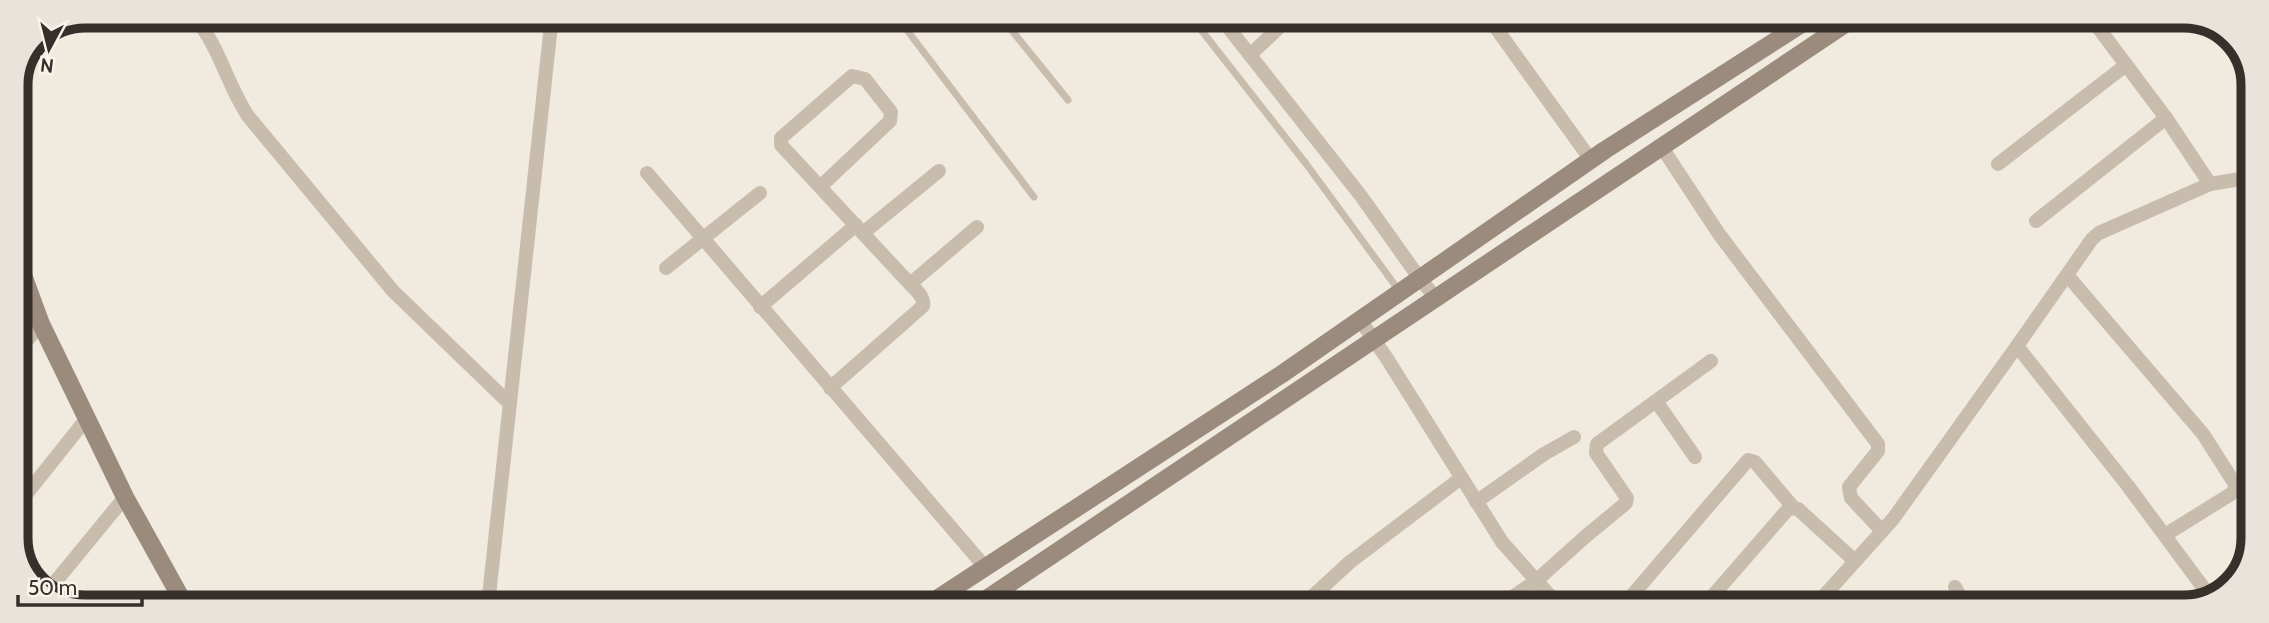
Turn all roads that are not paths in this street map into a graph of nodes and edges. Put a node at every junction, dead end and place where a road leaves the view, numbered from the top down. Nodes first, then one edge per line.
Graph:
1 (201, 28) edge
2 (551, 28) edge
3 (905, 28) edge
4 (1010, 28) edge
5 (1200, 28) edge
6 (1229, 28) edge
7 (1278, 28) edge
8 (1496, 28) edge
9 (1796, 28) edge
10 (1828, 28) edge
11 (2098, 28) edge
12 (1250, 55) junction
13 (2126, 65) junction
14 (1068, 100) dead end
15 (2166, 118) junction
16 (1661, 146) junction
17 (1591, 160) junction
18 (1998, 164) dead end
19 (939, 172) dead end
20 (647, 173) dead end
21 (2241, 179) edge
22 (2210, 184) junction
23 (820, 187) junction
24 (760, 193) dead end
25 (1034, 197) dead end
26 (2036, 221) dead end
27 (977, 227) dead end
28 (860, 229) junction
29 (702, 238) junction
30 (666, 268) dead end
31 (2067, 275) junction
32 (1419, 279) junction
33 (910, 284) junction
34 (28, 289) edge
35 (1400, 292) junction
36 (1436, 298) junction
37 (760, 307) junction
38 (1360, 320) junction
39 (41, 324) junction
40 (28, 339) edge
41 (1374, 340) junction
42 (2017, 346) junction
43 (1711, 361) dead end
44 (830, 388) junction
45 (1656, 401) junction
46 (509, 403) junction
47 (87, 418) junction
48 (1574, 437) dead end
49 (1695, 457) dead end
50 (1461, 478) junction
51 (28, 492) edge
52 (125, 497) junction
53 (1476, 502) junction
54 (1793, 507) junction
55 (1882, 531) junction
56 (2165, 535) junction
57 (1855, 561) junction
58 (985, 567) junction
59 (1536, 581) junction
60 (53, 585) edge
61 (1955, 587) dead end
62 (2206, 591) edge
63 (179, 595) edge
64 (489, 595) edge
65 (943, 595) edge
66 (992, 595) edge
67 (1314, 595) edge
68 (1516, 595) edge
69 (1549, 595) edge
70 (1632, 595) edge
71 (1714, 595) edge
72 (1825, 595) edge
73 (1959, 595) edge

1 - 46 street
2 - 46 street
3 - 25 lane
4 - 14 lane
5 - 35 lane
6 - 12 street
7 - 12 street
8 - 17 street
9 - 17 main road
10 - 16 main road
11 - 13 street
12 - 32 street
13 - 15 street
13 - 18 street
15 - 22 street
15 - 26 street
16 - 36 main road
16 - 55 street
17 - 32 main road
19 - 28 street
20 - 29 street
21 - 22 street
22 - 31 street
23 - 23 street
23 - 28 street
24 - 29 street
27 - 33 street
28 - 33 street
28 - 37 street
29 - 30 street
29 - 37 street
31 - 42 street
31 - 56 street
32 - 35 main road
32 - 36 street
33 - 44 street
34 - 39 main road
35 - 38 main road
36 - 41 main road
37 - 44 street
38 - 41 street
38 - 58 main road
39 - 40 street
39 - 47 main road
41 - 50 street
41 - 66 main road
42 - 55 street
42 - 56 street
43 - 45 street
44 - 58 street
45 - 49 street
45 - 59 street
46 - 64 street
47 - 51 street
47 - 52 main road
48 - 53 street
50 - 53 street
50 - 67 street
52 - 60 street
52 - 63 main road
53 - 59 street
54 - 57 street
54 - 70 street
54 - 71 street
55 - 57 street
56 - 62 street
57 - 72 street
58 - 65 main road
59 - 68 street
59 - 69 street
61 - 73 street

